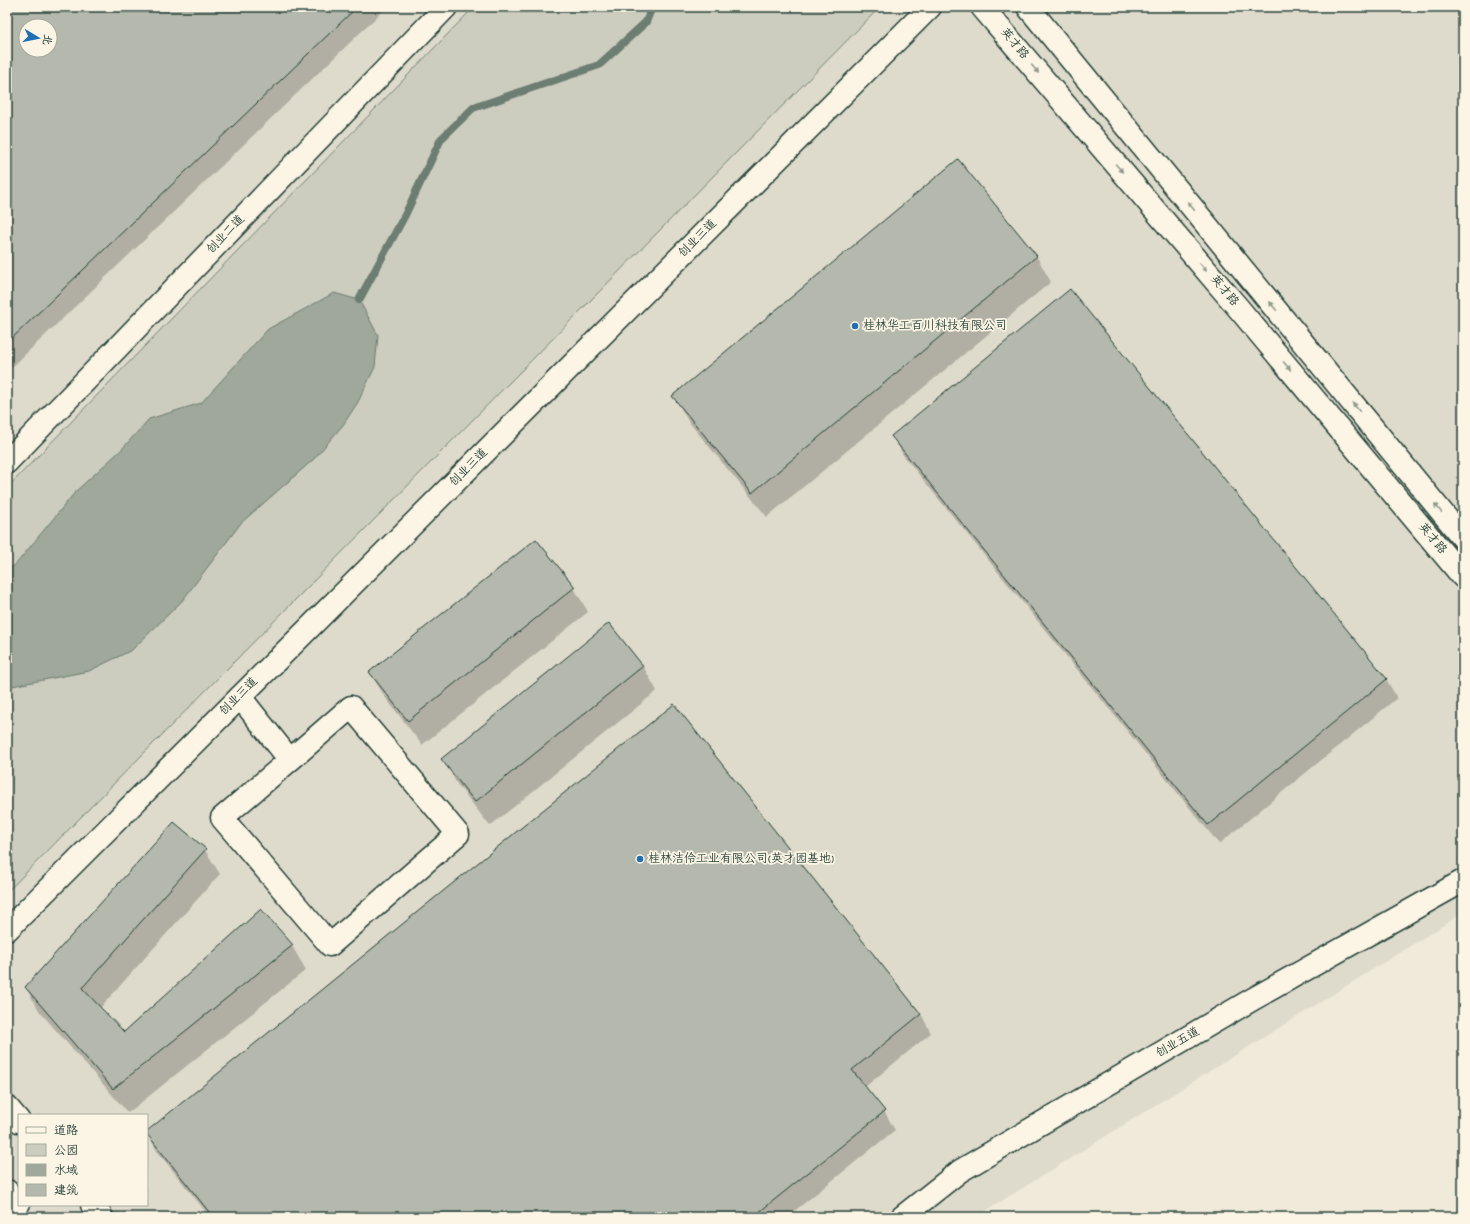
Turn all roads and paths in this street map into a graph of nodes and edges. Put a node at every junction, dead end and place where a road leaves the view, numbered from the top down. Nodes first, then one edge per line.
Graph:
1 (446, 7) edge
2 (930, 7) edge
3 (982, 7) edge
4 (1028, 7) edge
5 (7, 462) edge
6 (1463, 538) edge
7 (1463, 577) edge
8 (240, 697) junction
9 (290, 760) junction
10 (1463, 881) edge
11 (7, 930) edge
12 (7, 1107) edge
13 (18, 1120) edge
14 (93, 1206) edge
15 (102, 1217) edge
16 (902, 1217) edge

1 - 5 main road, 创业二道
2 - 8 main road, 创业三道
3 -> 7 main road, 英才路
6 -> 4 main road, 英才路
8 - 9 main road
8 - 11 main road, 创业三道
9 - 9 main road
10 - 16 main road, 创业五道
12 - 13 main road
14 - 15 main road

